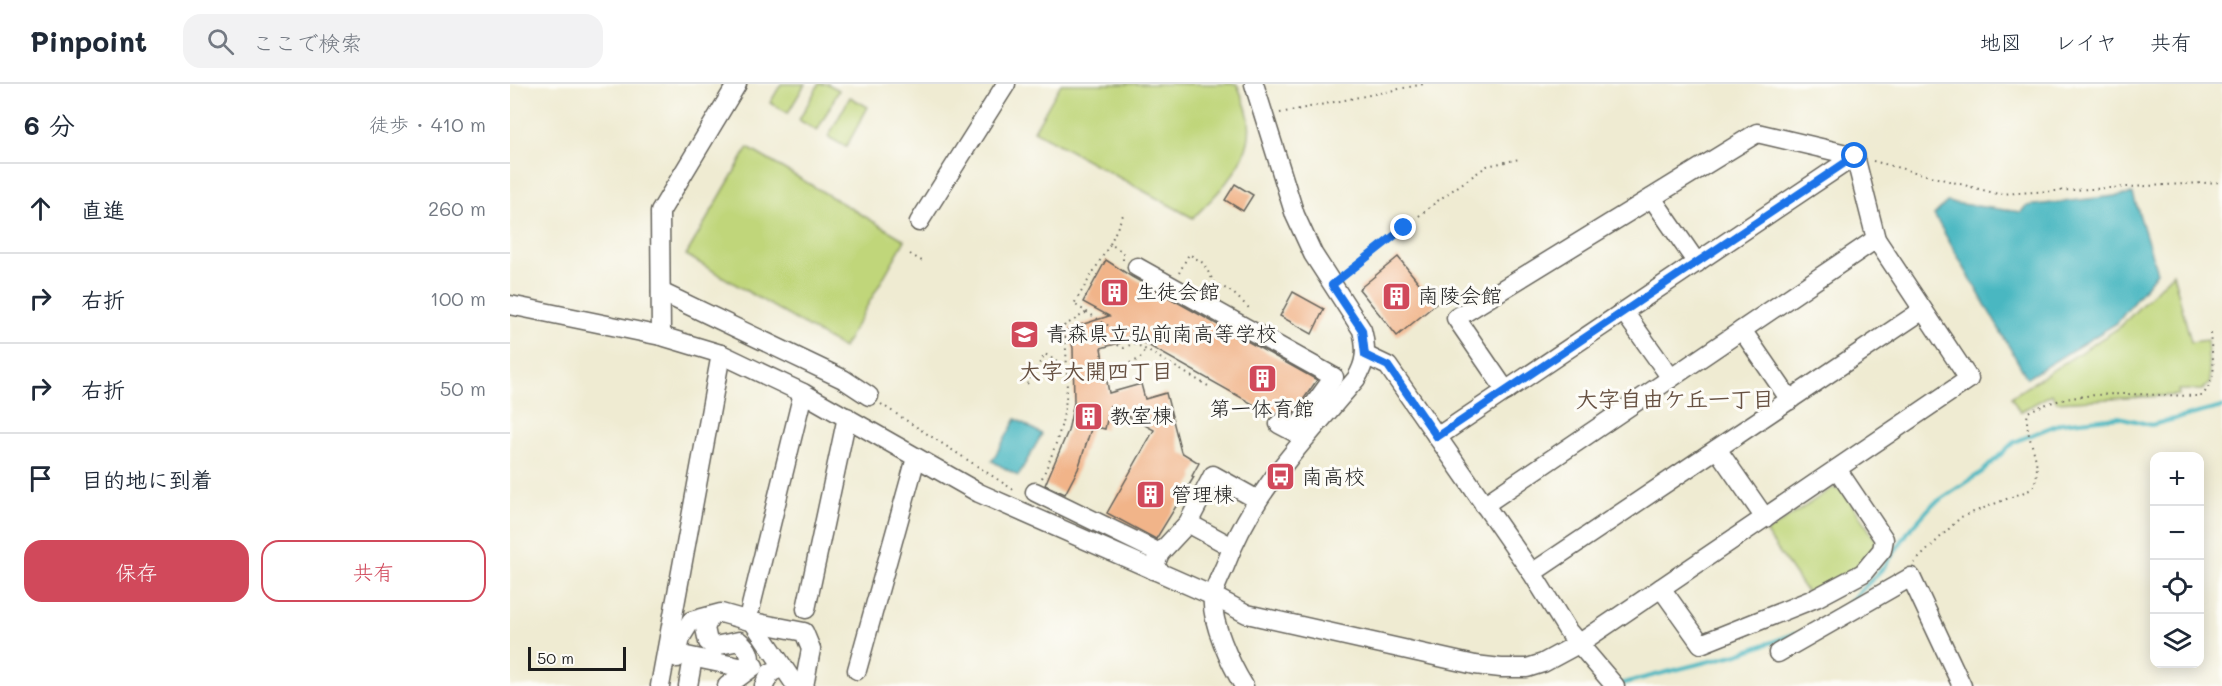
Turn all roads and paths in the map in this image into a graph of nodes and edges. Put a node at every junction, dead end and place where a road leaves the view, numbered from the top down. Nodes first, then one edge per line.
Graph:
1 (737, 84) edge
2 (1005, 84) edge
3 (1254, 84) edge
4 (1424, 84) edge
5 (1264, 116) junction
6 (1855, 156) junction
7 (1519, 159) dead end
8 (2222, 182) edge
9 (1652, 198) junction
10 (1123, 215) dead end
11 (919, 222) dead end
12 (1876, 239) junction
13 (1110, 244) junction
14 (910, 254) dead end
15 (922, 261) dead end
16 (1697, 263) junction
17 (1137, 267) joint
18 (1332, 285) junction
19 (1172, 286) junction
20 (661, 292) junction
21 (510, 305) edge
22 (1250, 310) dead end
23 (1923, 310) junction
24 (1087, 312) junction
25 (1624, 312) junction
26 (1742, 330) junction
27 (2210, 332) dead end
28 (661, 336) junction
29 (1145, 350) junction
30 (722, 354) junction
31 (1365, 355) junction
32 (1106, 363) dead end
33 (1069, 375) junction
34 (1671, 378) junction
35 (1027, 384) dead end
36 (1210, 387) dead end
37 (1506, 391) junction
38 (803, 393) junction
39 (869, 396) joint
40 (1790, 400) junction
41 (1319, 410) junction
42 (847, 417) junction
43 (1279, 424) dead end
44 (1437, 437) junction
45 (1717, 449) junction
46 (916, 458) junction
47 (1836, 469) junction
48 (1028, 493) junction
49 (1258, 500) junction
50 (1484, 505) junction
51 (1075, 512) junction
52 (1765, 518) junction
53 (1188, 523) junction
54 (1066, 531) junction
55 (1232, 547) junction
56 (1156, 561) junction
57 (1532, 573) junction
58 (1911, 577) junction
59 (1661, 588) junction
60 (1213, 596) junction
61 (806, 609) dead end
62 (711, 616) junction
63 (751, 616) junction
64 (1580, 644) junction
65 (1778, 653) dead end
66 (685, 656) junction
67 (778, 660) junction
68 (857, 670) dead end
69 (720, 675) edge
70 (746, 676) edge
71 (660, 686) edge
72 (672, 686) edge
73 (688, 686) edge
74 (764, 686) edge
75 (796, 686) edge
76 (804, 686) edge
77 (1244, 686) edge
78 (1615, 686) edge
79 (1962, 686) edge

1 - 20 street
2 - 11 street
3 - 5 street
4 - 5 path
5 - 18 street
6 - 8 path
6 - 9 street
6 - 12 street
6 - 16 street
7 - 18 path
9 - 16 street
9 - 37 street
10 - 13 path
12 - 23 street
12 - 26 street
13 - 17 path
13 - 24 path
14 - 15 path
16 - 25 street
17 - 19 street
18 - 31 street
19 - 22 path
19 - 41 street
20 - 28 street
20 - 39 street
21 - 28 street
23 - 40 street
23 - 47 street
24 - 29 path
24 - 33 path
25 - 34 street
25 - 37 street
26 - 34 street
26 - 40 street
27 - 58 path
28 - 30 street
29 - 32 path
29 - 36 path
30 - 38 street
30 - 71 street
31 - 41 street
31 - 44 street
33 - 35 path
33 - 48 path
34 - 50 street
37 - 44 street
38 - 42 street
38 - 63 street
39 - 48 path
40 - 45 street
41 - 43 street
41 - 49 street
42 - 46 street
42 - 61 street
44 - 50 street
45 - 52 street
45 - 57 street
46 - 54 street
46 - 68 street
47 - 52 street
47 - 59 street
48 - 51 street
49 - 53 street
49 - 55 street
50 - 57 street
51 - 54 street
51 - 56 street
52 - 59 street
53 - 55 street
53 - 56 street
54 - 56 street
55 - 60 street
56 - 60 street
57 - 64 street
58 - 65 street
58 - 79 street
59 - 64 street
60 - 64 street
60 - 77 street
62 - 63 street
62 - 66 street
62 - 70 street
63 - 67 street
63 - 76 street
64 - 78 street
66 - 69 street
66 - 72 street
66 - 73 street
67 - 70 street
67 - 74 street
67 - 75 street
69 - 70 street

